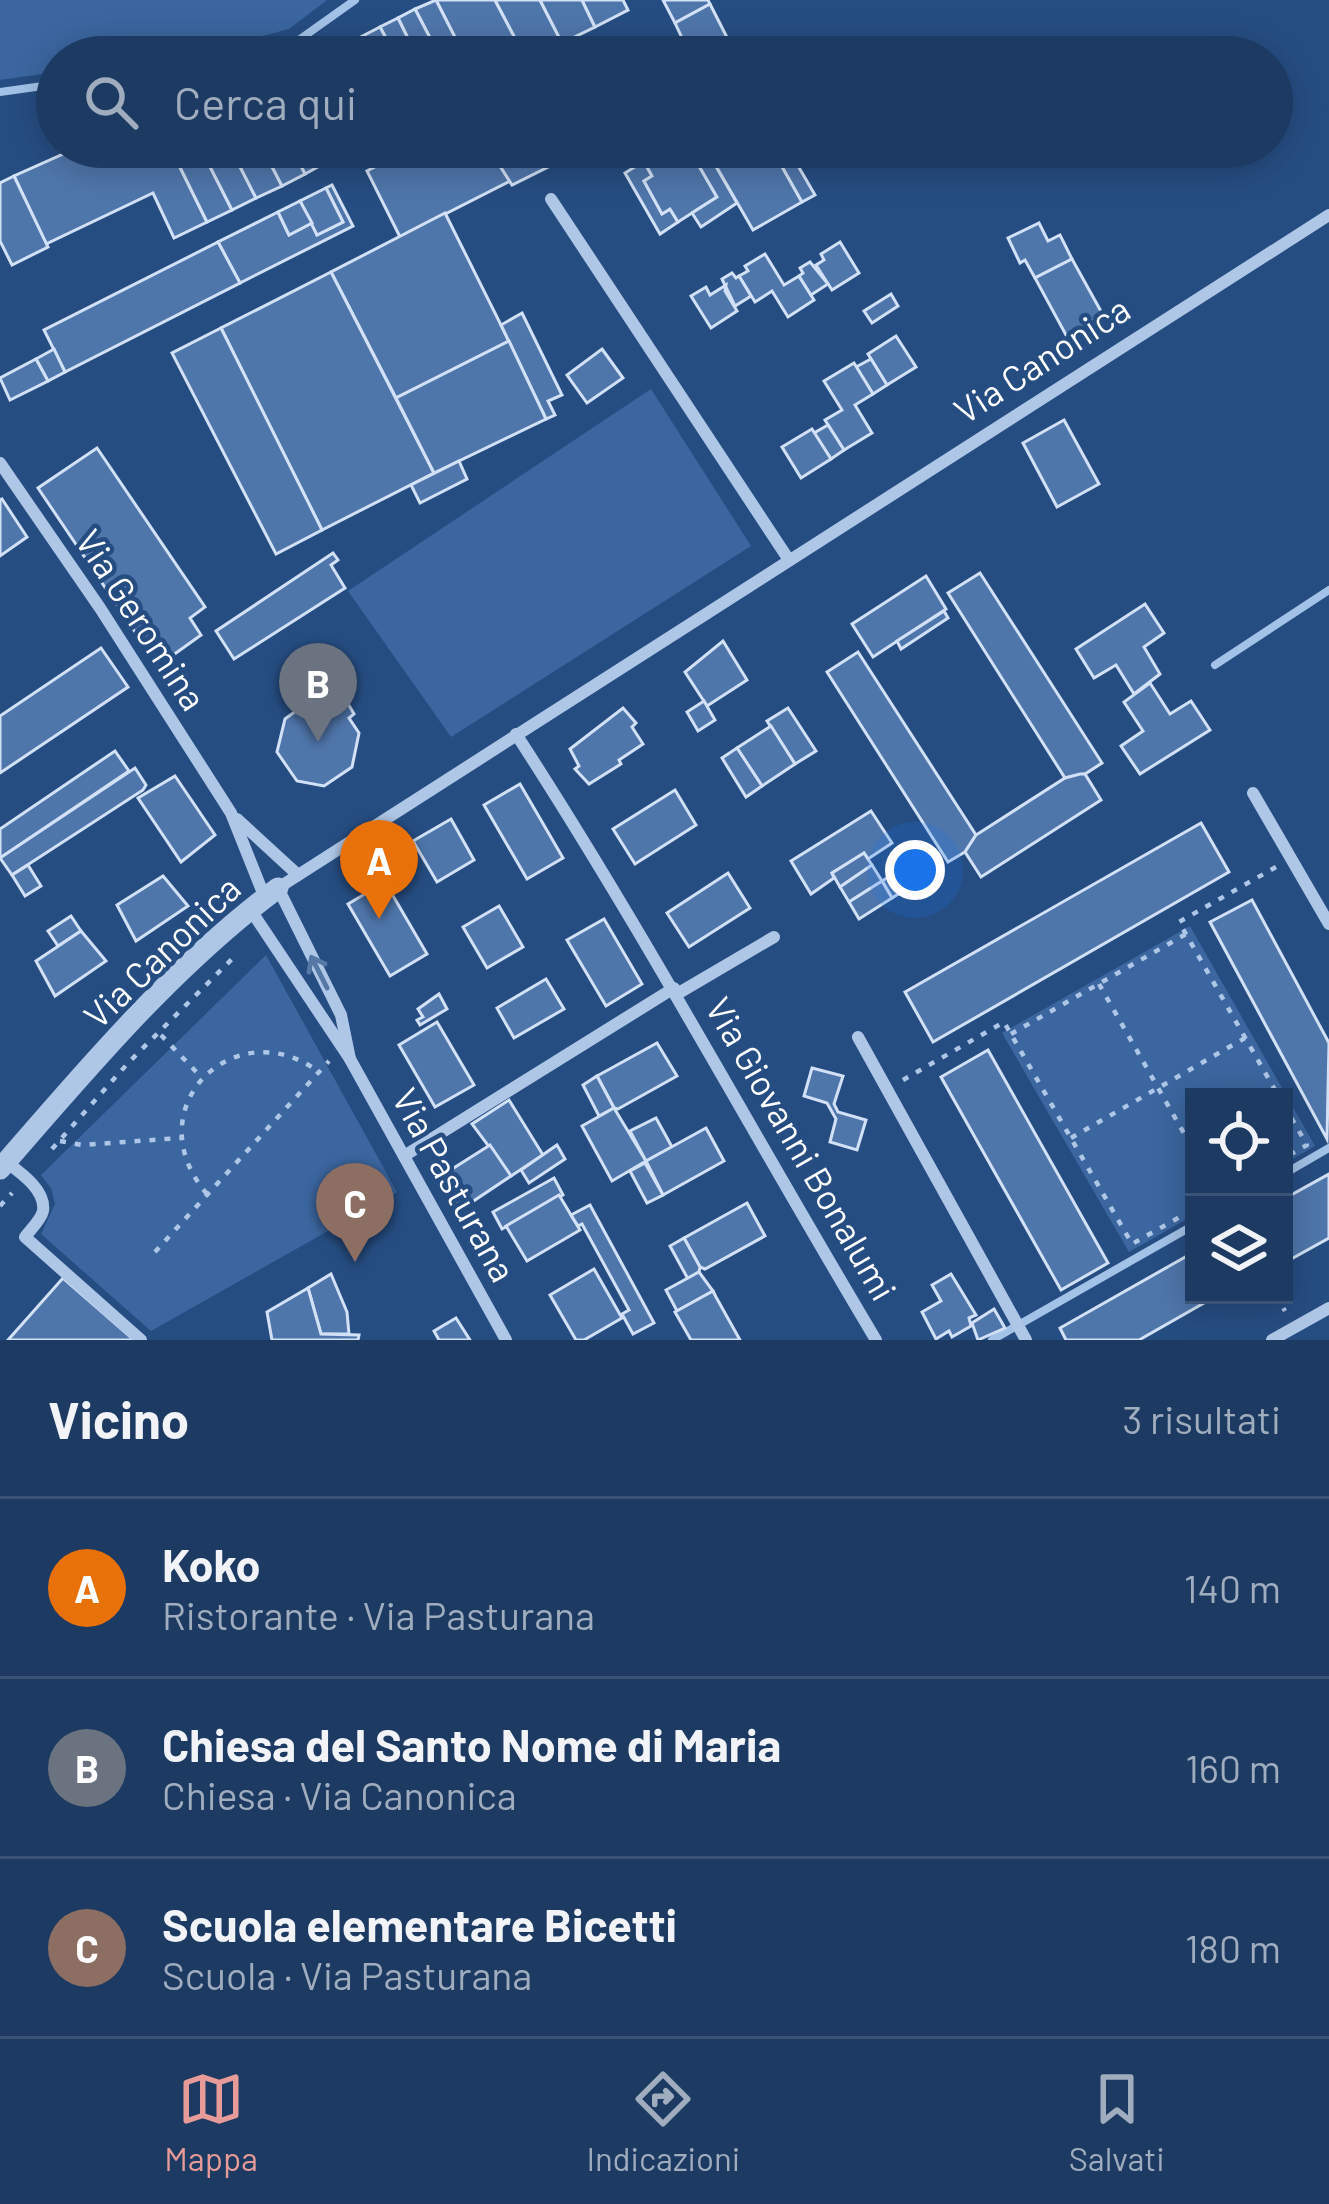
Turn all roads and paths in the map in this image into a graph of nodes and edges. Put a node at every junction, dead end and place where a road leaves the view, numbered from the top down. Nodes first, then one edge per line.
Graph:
1 (550, 199) dead end
2 (1329, 214) edge
3 (0, 463) edge
4 (4, 479) edge
5 (789, 560) junction
6 (516, 734) junction
7 (1253, 793) dead end
8 (231, 813) junction
9 (1291, 858) junction
10 (298, 875) junction
11 (264, 899) junction
12 (1329, 924) edge
13 (226, 928) junction
14 (1186, 934) junction
15 (774, 937) dead end
16 (1099, 984) junction
17 (676, 991) junction
18 (159, 1033) junction
19 (1011, 1034) junction
20 (858, 1037) dead end
21 (1245, 1038) junction
22 (346, 1053) junction
23 (319, 1072) junction
24 (202, 1078) junction
25 (1158, 1088) junction
26 (1274, 1088) edge
27 (886, 1090) junction
28 (1293, 1122) edge
29 (1185, 1135) edge
30 (180, 1138) junction
31 (1071, 1138) junction
32 (58, 1141) junction
33 (1293, 1152) edge
34 (404, 1156) junction
35 (3, 1165) edge
36 (26, 1177) junction
37 (208, 1195) junction
38 (0, 1206) edge
39 (1185, 1214) edge
40 (155, 1252) dead end
41 (1329, 1308) edge
42 (142, 1340) edge
43 (506, 1340) edge
44 (876, 1340) edge
45 (1025, 1340) edge
46 (1272, 1340) edge

1 - 5 street
2 - 5 street, Via Canonica
3 - 4 street, Via Geromina
4 - 8 street, Via Geromina
5 - 6 street, Via Canonica
6 - 10 street, Via Canonica
6 - 17 street
7 - 9 street
8 - 10 street, Via Geromina
8 - 11 street, Via Geromina
9 - 12 street
9 - 14 path
10 - 11 street, Via Canonica
11 - 13 street, Via Canonica
11 - 22 street, Via Pasturana
22 -> 11 street, Via Pasturana
13 - 18 path
13 - 35 street, Via Canonica
14 - 16 path
14 - 21 path
15 - 17 street
16 - 19 path
16 - 25 path
17 - 34 street
17 - 44 street, Via Giovanni Bonalumi
18 - 24 path
18 - 32 path
19 - 27 path
19 - 31 path
20 - 27 street
21 - 25 path
21 - 26 path
22 - 23 path
22 - 34 street, Via Pasturana
23 - 24 path
23 - 37 path
24 - 30 path
25 - 29 path
25 - 31 path
27 - 45 street
28 - 33 path
30 - 32 path
30 - 37 path
31 - 39 path
32 - 36 path
34 - 43 street, Via Pasturana
35 - 36 street
36 - 38 path
36 - 42 street
37 - 40 path
41 - 46 street

